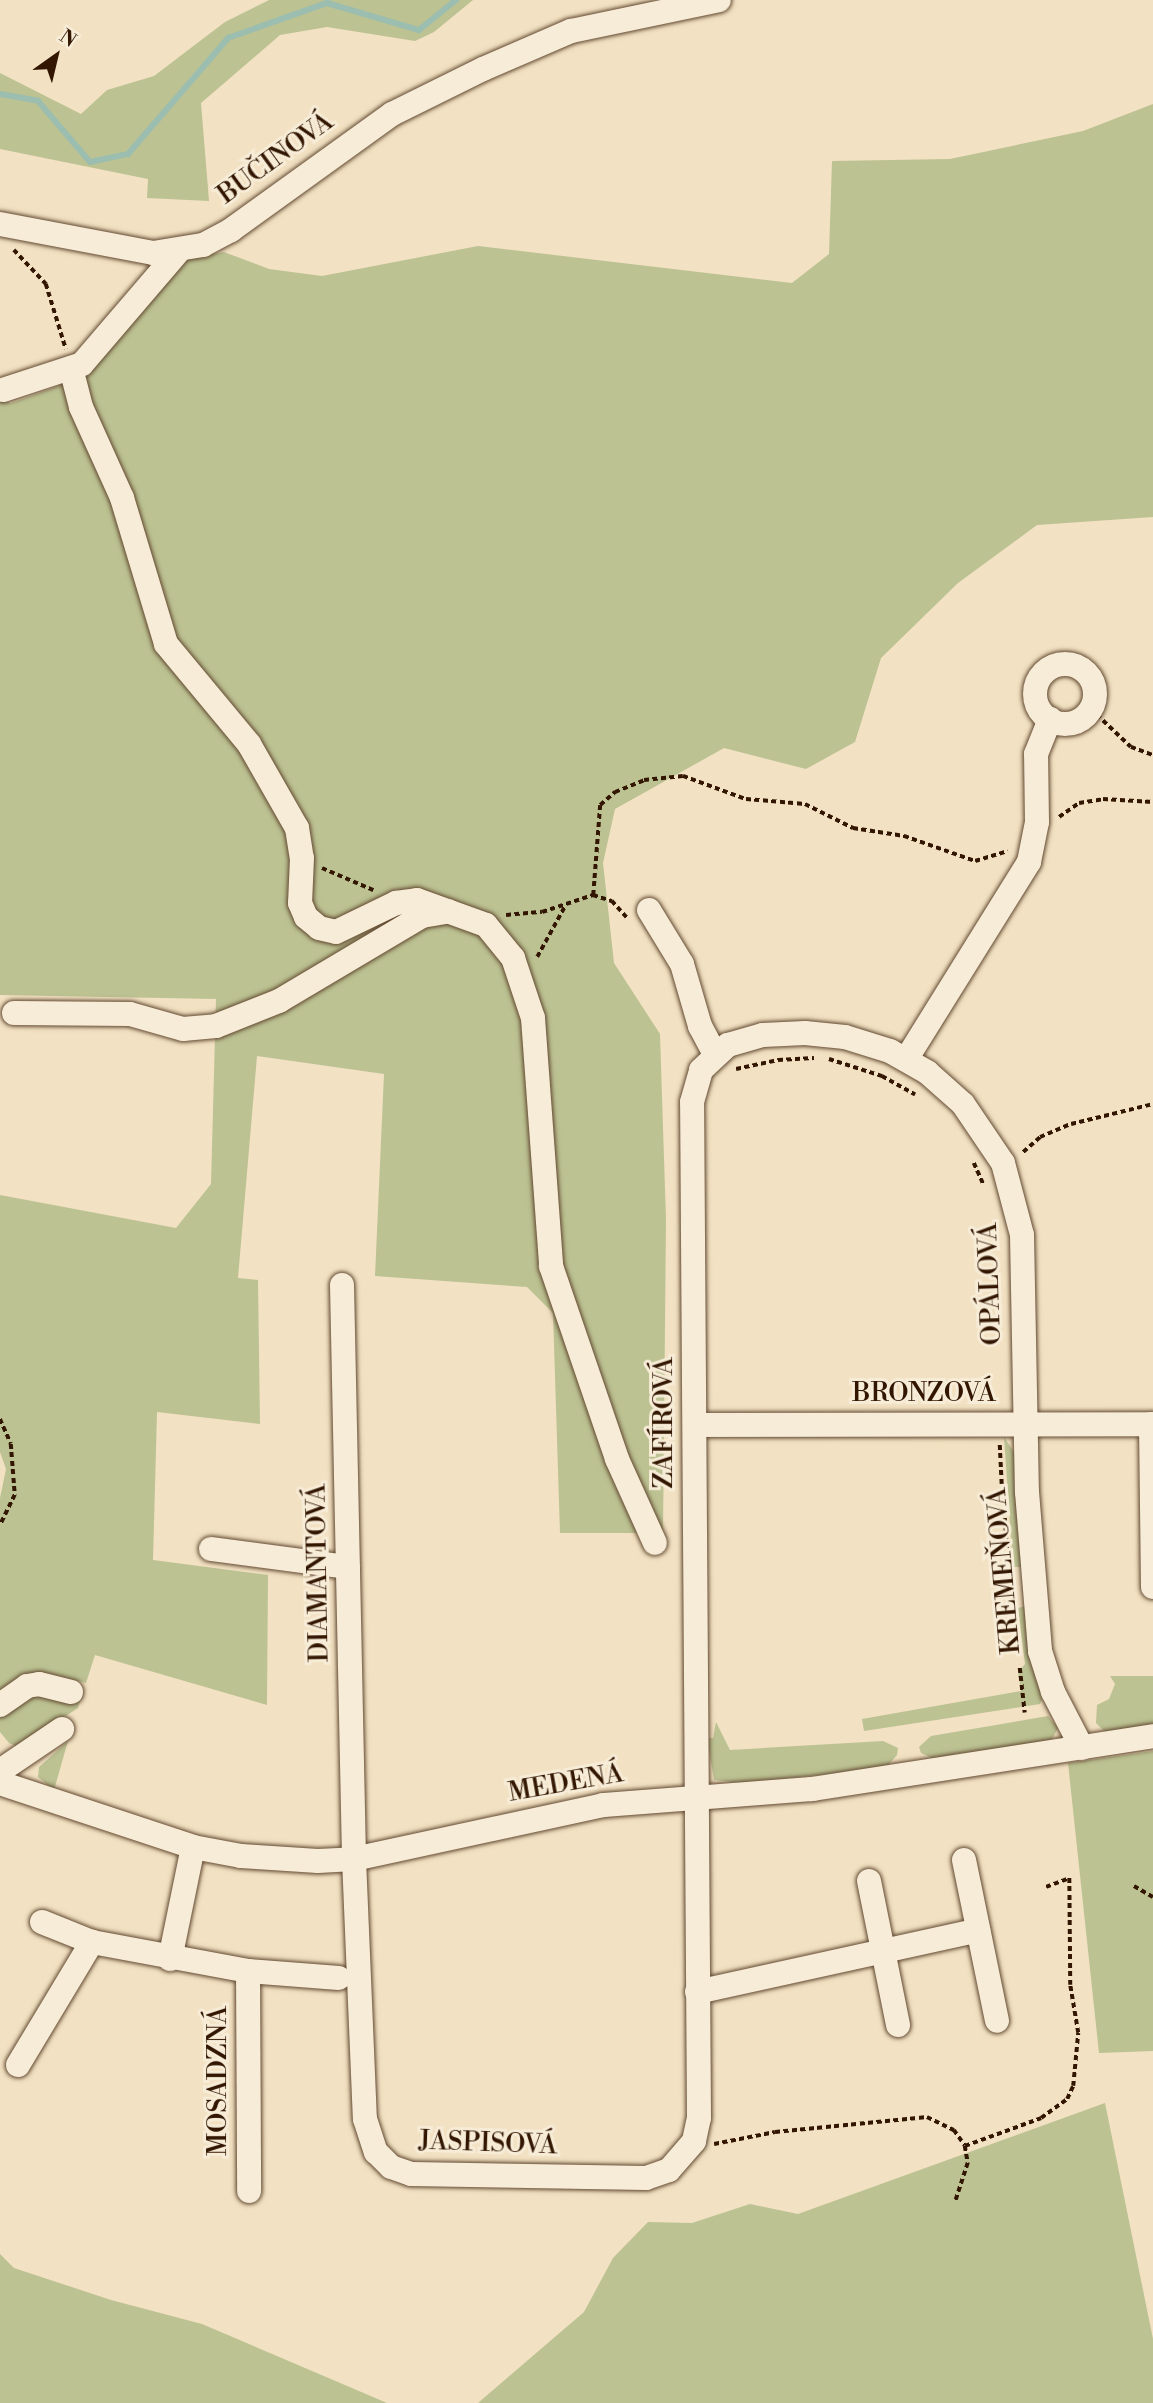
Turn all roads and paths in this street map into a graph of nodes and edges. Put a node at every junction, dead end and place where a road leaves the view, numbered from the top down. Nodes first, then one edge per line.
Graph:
1 (719, 0) edge
2 (0, 224) edge
3 (9, 247) dead end
4 (178, 252) junction
5 (71, 368) junction
6 (3, 390) dead end
7 (1091, 709) junction
8 (1050, 719) junction
9 (1153, 755) edge
10 (1153, 802) edge
11 (1034, 844) junction
12 (302, 858) junction
13 (593, 895) junction
14 (417, 900) junction
15 (565, 906) junction
16 (459, 913) junction
17 (642, 918) joint
18 (524, 984) junction
19 (14, 1013) dead end
20 (907, 1058) junction
21 (720, 1063) junction
22 (920, 1097) dead end
23 (1153, 1104) edge
24 (971, 1159) dead end
25 (1007, 1173) junction
26 (989, 1197) dead end
27 (342, 1285) dead end
28 (0, 1419) edge
29 (1025, 1423) junction
30 (1152, 1424) edge
31 (695, 1425) junction
32 (0, 1526) edge
33 (655, 1542) dead end
34 (212, 1549) dead end
35 (348, 1567) junction
36 (1153, 1587) edge
37 (1021, 1669) dead end
38 (71, 1692) dead end
39 (0, 1705) edge
40 (1026, 1713) dead end
41 (62, 1729) dead end
42 (1153, 1736) edge
43 (1082, 1748) junction
44 (0, 1771) edge
45 (0, 1783) edge
46 (696, 1797) junction
47 (194, 1847) junction
48 (354, 1859) junction
49 (964, 1860) dead end
50 (869, 1881) dead end
51 (1134, 1886) dead end
52 (1046, 1887) dead end
53 (1153, 1897) edge
54 (42, 1922) dead end
55 (978, 1930) junction
56 (92, 1942) junction
57 (883, 1950) junction
58 (170, 1959) junction
59 (248, 1971) junction
60 (339, 1978) dead end
61 (696, 1992) junction
62 (997, 2021) dead end
63 (898, 2025) dead end
64 (18, 2065) dead end
65 (694, 2141) junction
66 (965, 2146) junction
67 (249, 2191) dead end
68 (956, 2201) dead end

1 - 4 street, BUČINOVÁ
2 - 4 street, BUČINOVÁ
3 - 5 path
4 - 5 street
5 - 6 street
5 - 12 street
7 - 8 street
7 - 8 street
7 - 9 path
8 - 11 street
10 - 11 path
11 - 13 path
11 - 20 street
12 - 14 path
12 - 14 street
13 - 15 path
13 - 17 path
14 - 16 street
15 - 16 path
15 - 18 path
16 - 18 street
16 - 19 street
17 - 21 street
18 - 33 street
20 - 21 street, OPÁLOVÁ
20 - 25 street, OPÁLOVÁ
21 - 22 path
21 - 31 street, ZAFÍROVÁ
23 - 25 path
24 - 26 path
25 - 29 street, OPÁLOVÁ
27 - 35 street, DIAMANTOVÁ
28 - 32 path
29 - 30 street, BRONZOVÁ
29 - 31 street, BRONZOVÁ
29 - 43 street, KREMEŇOVÁ
30 - 36 street
31 - 46 street, ZAFÍROVÁ
34 - 35 street
35 - 48 street, DIAMANTOVÁ
37 - 40 path
38 - 39 street
41 - 44 street
42 - 43 street, MEDENÁ
43 - 46 street, MEDENÁ
45 - 47 street, MEDENÁ
46 - 48 street, MEDENÁ
46 - 61 street
47 - 48 street, MEDENÁ
47 - 58 street
48 - 65 street, JASPISOVÁ
49 - 55 street
50 - 57 street
51 - 53 path
52 - 66 path
54 - 56 street, MOSADZNÁ
55 - 57 street
55 - 62 street
56 - 58 street, MOSADZNÁ
56 - 64 street
57 - 61 street
57 - 63 street
58 - 59 street, MOSADZNÁ
59 - 60 street, MOSADZNÁ
59 - 67 street, MOSADZNÁ
61 - 65 street
65 - 66 path
66 - 68 path

